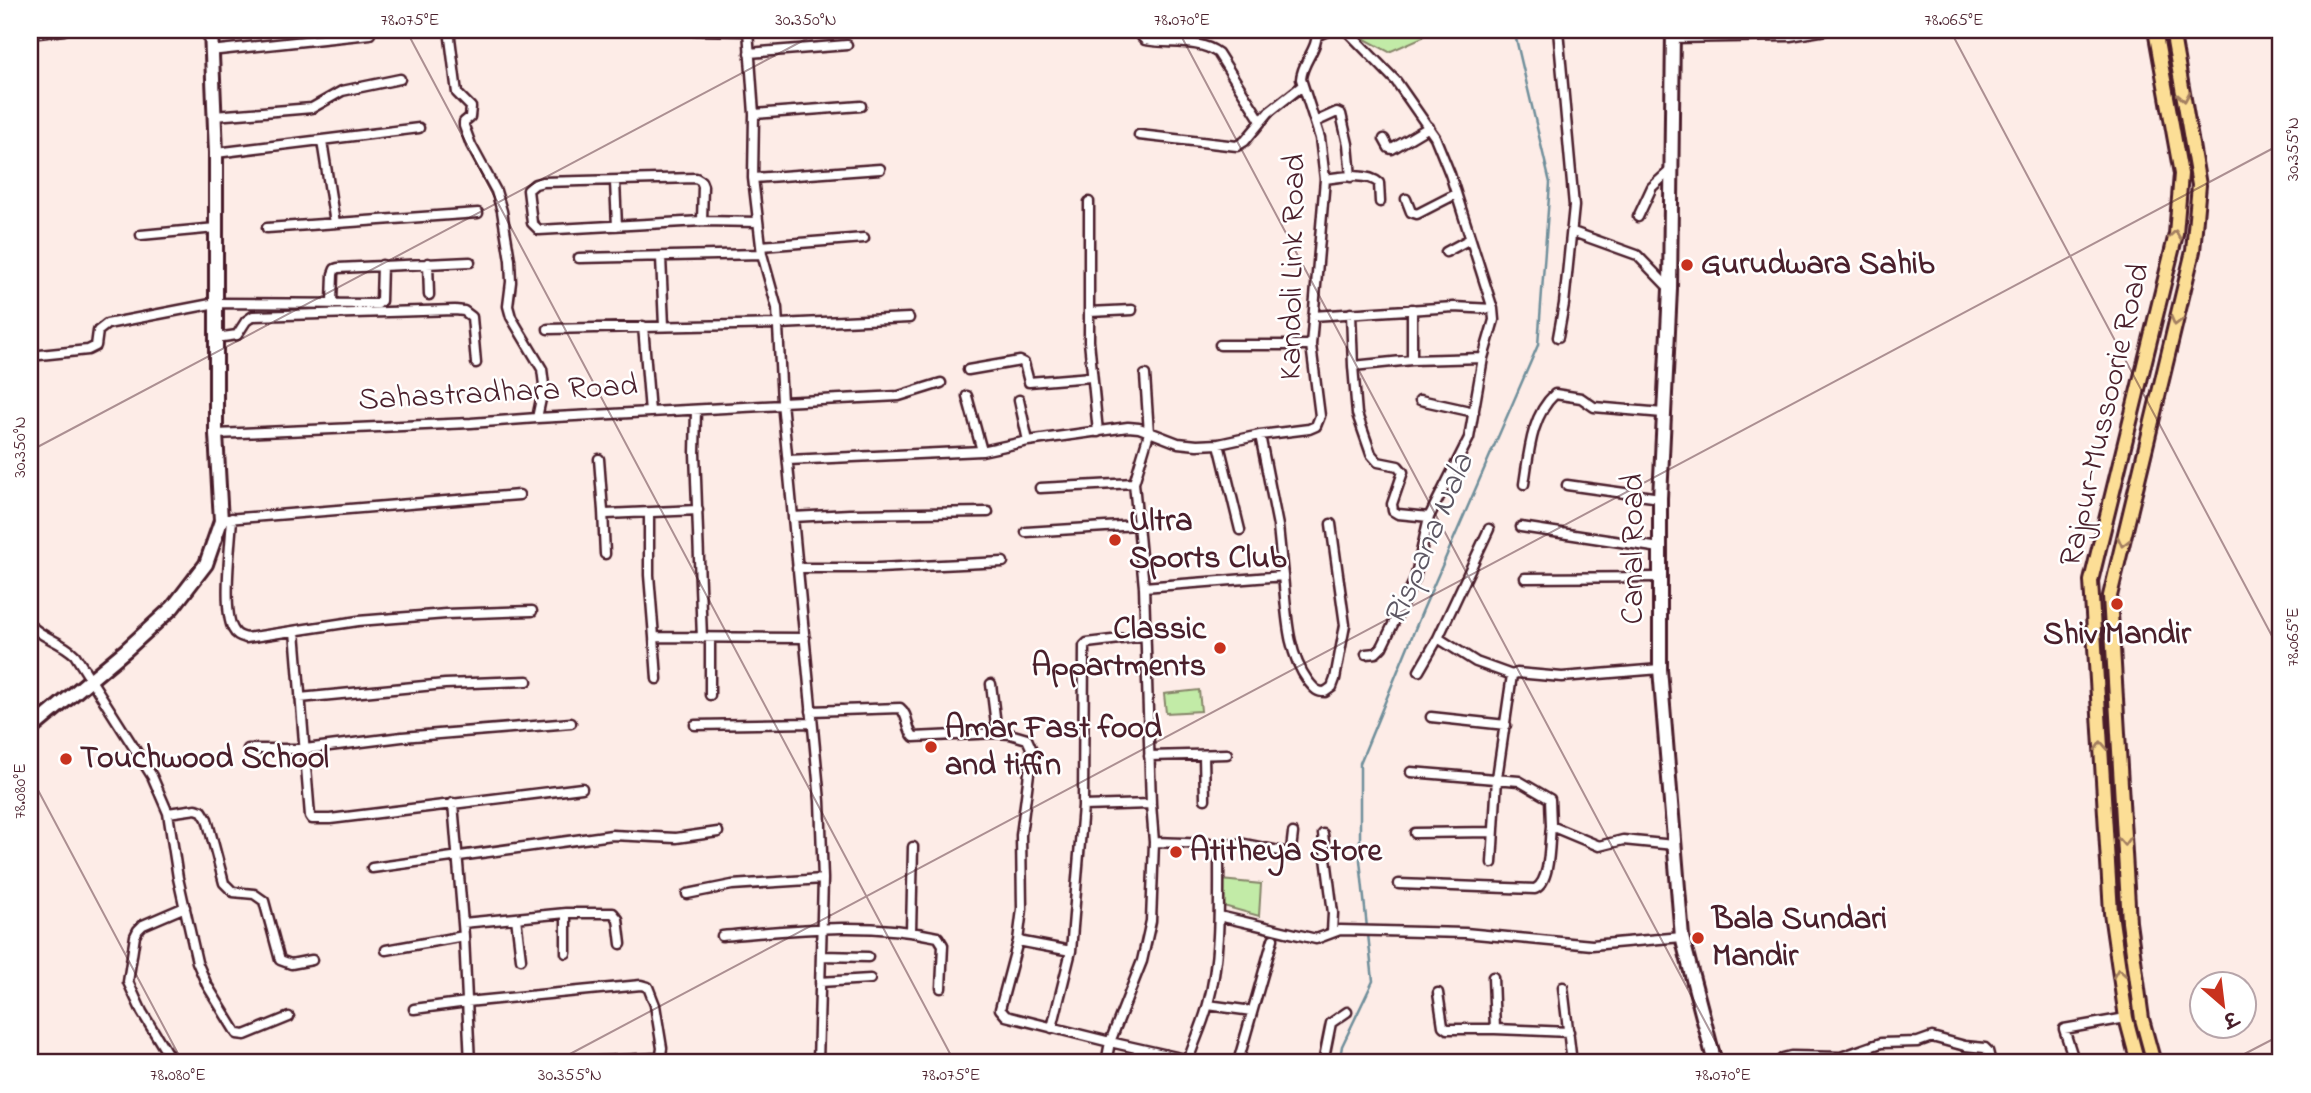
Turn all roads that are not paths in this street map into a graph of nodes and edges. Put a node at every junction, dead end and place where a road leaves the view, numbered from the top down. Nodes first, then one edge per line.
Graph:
1 (65, 30) edge
2 (211, 30) edge
3 (451, 30) edge
4 (690, 30) edge
5 (1140, 30) edge
6 (1331, 30) edge
7 (1346, 30) edge
8 (1558, 30) edge
9 (1826, 30) edge
10 (2155, 30) edge
11 (2172, 30) edge
12 (748, 31) edge
13 (1317, 32) edge
14 (30, 34) edge
15 (370, 34) dead end
16 (1672, 34) edge
17 (847, 45) dead end
18 (210, 51) junction
19 (748, 53) junction
20 (400, 79) dead end
21 (1302, 86) junction
22 (861, 106) dead end
23 (754, 114) junction
24 (214, 116) junction
25 (1261, 121) junction
26 (1315, 122) junction
27 (1429, 127) junction
28 (419, 128) dead end
29 (1139, 135) dead end
30 (1384, 139) dead end
31 (322, 141) junction
32 (216, 153) junction
33 (1673, 168) junction
34 (880, 169) dead end
35 (1351, 177) junction
36 (753, 178) junction
37 (1325, 179) junction
38 (615, 182) junction
39 (1457, 194) junction
40 (1406, 199) dead end
41 (1089, 202) dead end
42 (1380, 202) dead end
43 (478, 213) dead end
44 (1639, 217) dead end
45 (702, 221) junction
46 (758, 222) junction
47 (335, 223) junction
48 (617, 226) junction
49 (216, 228) junction
50 (267, 228) dead end
51 (1573, 232) junction
52 (141, 235) dead end
53 (864, 238) dead end
54 (1471, 239) junction
55 (761, 250) junction
56 (1446, 253) dead end
57 (661, 257) junction
58 (579, 258) dead end
59 (470, 261) dead end
60 (428, 263) junction
61 (382, 265) junction
62 (1670, 289) junction
63 (429, 295) dead end
64 (332, 302) junction
65 (216, 303) junction
66 (1412, 309) junction
67 (1493, 309) junction
68 (1132, 310) dead end
69 (1090, 312) junction
70 (1351, 313) junction
71 (1313, 316) junction
72 (909, 318) dead end
73 (779, 324) junction
74 (643, 326) junction
75 (664, 326) junction
76 (548, 329) dead end
77 (1558, 337) dead end
78 (216, 338) junction
79 (1220, 345) dead end
80 (1311, 345) junction
81 (30, 356) edge
82 (1483, 358) junction
83 (1412, 360) junction
84 (476, 363) dead end
85 (1353, 366) junction
86 (968, 370) dead end
87 (1145, 376) dead end
88 (1091, 377) junction
89 (941, 383) dead end
90 (967, 396) dead end
91 (1019, 400) dead end
92 (1420, 400) dead end
93 (783, 404) junction
94 (696, 410) junction
95 (650, 412) junction
96 (1474, 412) junction
97 (1663, 413) junction
98 (537, 418) junction
99 (1098, 432) junction
100 (216, 433) junction
101 (1149, 433) junction
102 (1260, 435) junction
103 (1028, 441) junction
104 (1219, 444) junction
105 (982, 451) junction
106 (599, 459) dead end
107 (788, 460) junction
108 (1134, 483) junction
109 (1524, 484) dead end
110 (1567, 485) dead end
111 (1040, 488) dead end
112 (519, 495) dead end
113 (1660, 498) junction
114 (698, 510) junction
115 (603, 511) junction
116 (988, 512) dead end
117 (649, 513) junction
118 (793, 517) junction
119 (1429, 517) junction
120 (227, 519) junction
121 (1332, 524) dead end
122 (1137, 525) junction
123 (1521, 527) dead end
124 (1489, 529) dead end
125 (1240, 530) dead end
126 (1026, 532) dead end
127 (1660, 548) junction
128 (605, 554) dead end
129 (1003, 562) dead end
130 (797, 568) junction
131 (1283, 576) junction
132 (1525, 578) dead end
133 (1661, 578) junction
134 (1144, 587) junction
135 (532, 611) dead end
136 (30, 625) edge
137 (295, 631) junction
138 (1145, 636) junction
139 (654, 637) junction
140 (706, 638) junction
141 (805, 638) junction
142 (1438, 638) junction
143 (1366, 654) dead end
144 (1660, 669) junction
145 (1419, 671) dead end
146 (1512, 675) junction
147 (90, 679) junction
148 (657, 679) dead end
149 (527, 681) dead end
150 (991, 684) dead end
151 (709, 695) dead end
152 (300, 698) junction
153 (811, 711) junction
154 (1431, 717) dead end
155 (571, 723) dead end
156 (811, 723) junction
157 (695, 725) dead end
158 (1506, 725) junction
159 (30, 730) edge
160 (997, 733) junction
161 (305, 748) junction
162 (248, 749) dead end
163 (1227, 754) dead end
164 (1149, 756) junction
165 (1204, 756) junction
166 (1411, 772) dead end
167 (1497, 778) junction
168 (582, 788) dead end
169 (1205, 799) dead end
170 (453, 803) junction
171 (1151, 804) junction
172 (1083, 806) junction
173 (168, 813) junction
174 (1551, 826) junction
175 (718, 832) dead end
176 (1493, 832) junction
177 (1293, 833) dead end
178 (1415, 833) dead end
179 (1323, 834) dead end
180 (1154, 842) junction
181 (1215, 845) junction
182 (1674, 845) junction
183 (913, 847) dead end
184 (458, 857) junction
185 (1492, 863) dead end
186 (372, 868) dead end
187 (823, 879) junction
188 (1399, 884) dead end
189 (687, 894) dead end
190 (185, 907) junction
191 (566, 913) junction
192 (1219, 916) junction
193 (516, 918) junction
194 (463, 923) junction
195 (822, 928) junction
196 (911, 931) junction
197 (1336, 931) junction
198 (464, 936) junction
199 (722, 936) dead end
200 (1682, 937) junction
201 (1273, 939) dead end
202 (1018, 941) junction
203 (621, 944) dead end
204 (386, 950) dead end
205 (1072, 951) junction
206 (566, 953) dead end
207 (821, 956) junction
208 (868, 957) dead end
209 (521, 959) dead end
210 (312, 960) dead end
211 (1493, 976) dead end
212 (870, 979) dead end
213 (820, 982) junction
214 (1563, 987) dead end
215 (941, 988) dead end
216 (1438, 993) dead end
217 (467, 1002) junction
218 (1208, 1005) junction
219 (414, 1009) dead end
220 (1252, 1010) junction
221 (1347, 1012) dead end
222 (289, 1017) dead end
223 (2126, 1018) junction
224 (1052, 1028) junction
225 (1495, 1029) junction
226 (1569, 1032) junction
227 (1110, 1042) junction
228 (1240, 1055) dead end
229 (173, 1063) edge
230 (470, 1063) edge
231 (568, 1063) edge
232 (818, 1063) edge
233 (1106, 1063) edge
234 (1323, 1063) edge
235 (1572, 1063) edge
236 (1715, 1063) edge
237 (1778, 1063) edge
238 (1990, 1063) edge
239 (2075, 1063) edge
240 (2138, 1063) edge
241 (2154, 1063) edge

1 - 14 street
2 - 18 street
3 - 98 street
4 - 12 street
5 - 25 street
6 - 13 street
7 - 27 street
8 - 51 street
9 - 16 street
223 -> 10 main road, Rajpur-Mussoorie Road
11 -> 241 main road, Rajpur-Mussoorie Road
12 - 19 street
13 - 21 street
15 - 18 street
16 - 33 street, Canal Road
17 - 19 street
18 - 24 street
19 - 23 street
20 - 24 street
21 - 25 street
21 - 26 street, Kandoli Link Road
22 - 23 street
23 - 36 street
24 - 32 street
25 - 29 street
26 - 35 street
26 - 37 street, Kandoli Link Road
27 - 30 street
27 - 39 street
28 - 31 street
31 - 32 street
31 - 47 street
32 - 49 street
33 - 44 street
33 - 62 street, Canal Road
34 - 36 street
35 - 37 street
35 - 42 street
36 - 46 street
37 - 71 street, Kandoli Link Road
38 - 45 street
38 - 48 street
38 - 48 street
39 - 40 street
39 - 54 street
41 - 69 street
43 - 47 street
45 - 46 street
45 - 48 street
46 - 55 street
47 - 50 street
49 - 52 street
49 - 65 street
51 - 62 street
51 - 77 street
53 - 55 street
54 - 56 street
54 - 67 street
55 - 57 street
55 - 73 street
57 - 58 street
57 - 75 street
59 - 60 street
60 - 61 street
60 - 63 street
61 - 64 street
61 - 64 street
62 - 97 street, Canal Road
64 - 65 street
65 - 78 street
65 - 81 street
66 - 67 street
66 - 70 street
66 - 83 street
67 - 82 street
68 - 69 street
69 - 88 street
70 - 71 street
70 - 85 street
71 - 80 street, Kandoli Link Road
72 - 73 street
73 - 75 street
73 - 93 street
74 - 75 street
74 - 76 street
74 - 95 street
78 - 84 street
78 - 100 street
79 - 80 street
80 - 102 street, Kandoli Link Road
82 - 83 street
82 - 96 street
83 - 85 street
85 - 119 street
86 - 88 street
87 - 101 street
88 - 99 street
89 - 93 street, Sahastradhara Road
90 - 105 street
91 - 103 street
92 - 96 street
93 - 94 street, Sahastradhara Road
93 - 107 street
94 - 95 street, Sahastradhara Road
94 - 114 street
95 - 98 street, Sahastradhara Road
96 - 119 street
97 - 109 street
97 - 113 street, Canal Road
98 - 100 street, Sahastradhara Road
99 - 101 street
99 - 103 street
100 - 120 street
101 - 104 street
101 - 108 street
102 - 104 street
102 - 131 street
103 - 105 street
104 - 125 street
105 - 107 street
106 - 115 street
107 - 118 street
108 - 111 street
108 - 122 street
110 - 113 street
112 - 120 street
113 - 127 street, Canal Road
114 - 117 street
114 - 140 street
115 - 117 street
115 - 128 street
116 - 118 street
117 - 139 street
118 - 130 street
119 - 143 street
120 - 137 street
120 - 147 street
121 - 131 street
122 - 126 street
122 - 134 street
123 - 127 street
124 - 142 street
127 - 133 street, Canal Road
129 - 130 street
130 - 141 street
131 - 134 street
132 - 133 street
133 - 144 street, Canal Road
134 - 138 street
135 - 137 street
136 - 147 street
137 - 152 street
138 - 164 street
138 - 172 street
139 - 140 street
139 - 148 street
140 - 141 street
140 - 151 street
141 - 153 street
142 - 145 street
142 - 146 street
144 - 146 street
144 - 182 street, Canal Road
146 - 158 street
147 - 159 street
147 - 173 street
149 - 152 street
150 - 160 street
152 - 161 street
153 - 156 street
153 - 160 street
154 - 158 street
155 - 161 street
156 - 157 street
156 - 187 street
158 - 167 street
160 - 202 street
161 - 162 street
161 - 170 street
163 - 165 street
164 - 165 street
164 - 171 street
165 - 169 street
166 - 167 street
167 - 174 street
167 - 176 street
168 - 170 street
170 - 184 street
171 - 172 street
171 - 180 street
172 - 205 street
173 - 190 street
173 - 210 street
174 - 182 street
174 - 188 street
175 - 184 street
176 - 178 street
176 - 185 street
177 - 181 street
179 - 197 street
180 - 181 street
180 - 227 street
181 - 192 street
182 - 200 street, Canal Road
183 - 196 street
184 - 186 street
184 - 194 street
187 - 189 street
187 - 195 street
190 - 222 street
190 - 229 street
191 - 193 street
191 - 203 street
191 - 206 street
192 - 197 street
192 - 218 street
193 - 194 street
193 - 209 street
194 - 198 street
195 - 196 street
195 - 199 street
195 - 207 street
196 - 215 street
197 - 200 street
198 - 204 street
198 - 217 street
200 - 236 street, Canal Road
201 - 220 street
202 - 205 street
202 - 224 street
205 - 224 street
207 - 208 street
207 - 213 street
211 - 225 street
212 - 213 street
213 - 232 street
214 - 226 street
216 - 225 street
217 - 219 street
217 - 230 street
217 - 231 street
218 - 220 street
218 - 227 street
220 - 228 street
221 - 234 street
223 - 239 street
223 - 240 main road, Rajpur-Mussoorie Road
224 - 227 street
225 - 226 street
226 - 235 street
227 - 233 street
237 - 238 street

